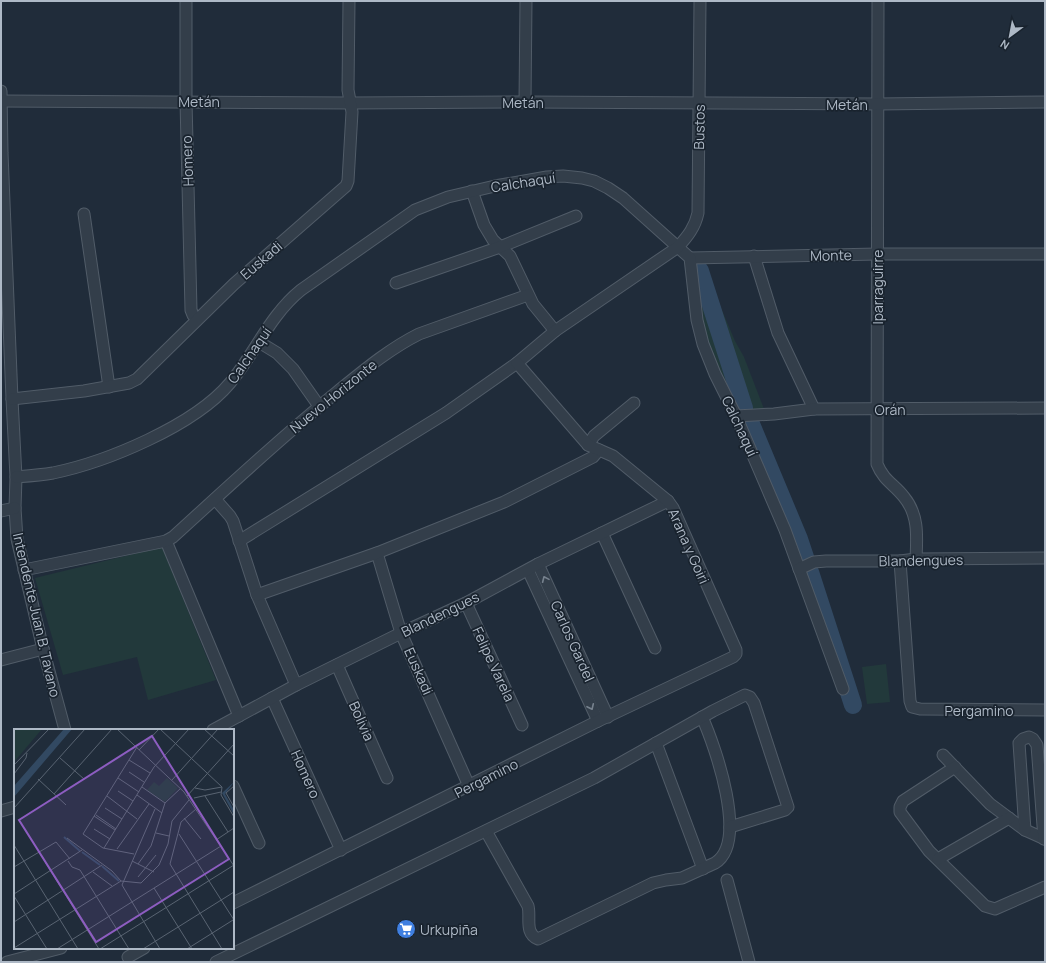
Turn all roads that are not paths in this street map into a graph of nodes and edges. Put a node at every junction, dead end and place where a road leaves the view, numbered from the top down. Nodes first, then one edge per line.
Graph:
1 (186, 1) edge
2 (349, 1) edge
3 (526, 1) edge
4 (700, 1) edge
5 (878, 1) edge
6 (1, 91) edge
7 (1, 101) edge
8 (186, 101) junction
9 (525, 102) junction
10 (1045, 102) edge
11 (351, 103) junction
12 (700, 103) junction
13 (878, 104) junction
14 (1, 153) edge
15 (472, 191) junction
16 (84, 214) dead end
17 (576, 216) dead end
18 (500, 246) junction
19 (678, 247) junction
20 (877, 254) junction
21 (1045, 254) edge
22 (754, 256) junction
23 (690, 258) junction
24 (396, 283) dead end
25 (528, 295) junction
26 (197, 319) junction
27 (555, 331) junction
28 (259, 342) junction
29 (517, 363) junction
30 (109, 387) junction
31 (12, 399) junction
32 (634, 403) dead end
33 (319, 406) junction
34 (1045, 408) edge
35 (814, 409) junction
36 (877, 409) junction
37 (736, 416) junction
38 (588, 445) junction
39 (599, 450) junction
40 (16, 477) junction
41 (215, 499) junction
42 (668, 501) junction
43 (15, 508) junction
44 (1, 511) edge
45 (602, 533) junction
46 (166, 541) junction
47 (239, 541) junction
48 (377, 553) junction
49 (1045, 558) edge
50 (916, 559) junction
51 (900, 561) junction
52 (533, 567) junction
53 (799, 569) junction
54 (24, 570) junction
55 (257, 595) junction
56 (466, 603) junction
57 (402, 633) junction
58 (655, 648) dead end
59 (42, 649) junction
60 (736, 650) joint
61 (1, 660) edge
62 (337, 665) junction
63 (296, 685) junction
64 (843, 690) dead end
65 (272, 698) junction
66 (1045, 710) edge
67 (239, 716) junction
68 (702, 717) junction
69 (603, 719) junction
70 (522, 725) dead end
71 (65, 729) edge
72 (215, 729) edge
73 (656, 743) junction
74 (943, 754) dead end
75 (955, 766) junction
76 (387, 778) dead end
77 (469, 786) junction
78 (234, 788) edge
79 (14, 807) edge
80 (1, 811) edge
81 (1009, 818) junction
82 (730, 827) junction
83 (1025, 830) junction
84 (486, 831) junction
85 (1044, 839) edge
86 (259, 843) dead end
87 (341, 850) junction
88 (938, 859) junction
89 (703, 869) junction
90 (727, 880) dead end
91 (1045, 887) edge
92 (234, 903) edge
93 (57, 949) edge
94 (142, 949) edge
95 (127, 956) edge
96 (7, 962) edge
97 (216, 962) edge
98 (749, 962) edge

1 - 8 street, Homero
2 - 11 street, Euskadi
3 - 9 street
4 - 12 street, Bustos
5 - 13 street, Iparraguirre
6 - 7 street, Intendente Juan B. Tavano
7 - 8 street, Metán
7 - 14 street, Intendente Juan B. Tavano
8 - 11 street, Metán
8 - 26 street, Homero
9 - 11 street, Metán
9 - 12 street, Metán
10 - 13 street, Metán
11 - 26 street, Euskadi
12 - 13 street, Metán
12 - 19 street, Bustos
13 - 20 street, Iparraguirre
14 - 31 street, Intendente Juan B. Tavano
15 - 18 street
15 - 19 street, Calchaquí
15 - 28 street, Calchaquí
16 - 30 street
17 - 18 street
18 - 24 street
18 - 25 street
19 - 23 street, Calchaquí
19 - 27 street, Bustos
20 - 21 street, Monte
20 - 22 street, Monte
20 - 36 street, Iparraguirre
22 - 23 street, Monte
22 - 35 street
23 - 37 street, Calchaquí
25 - 27 street
25 - 33 street, Nuevo Horizonte
26 - 30 street, Euskadi
27 - 29 street, Bustos
28 - 33 street
28 - 40 street, Calchaquí
29 - 38 street, Arana y Goiri
29 - 47 street, Bustos
30 - 31 street, Euskadi
31 - 40 street, Intendente Juan B. Tavano
32 - 38 street
33 - 41 street, Nuevo Horizonte
34 - 36 street, Orán
35 - 36 street, Orán
35 - 37 street, Orán
36 - 50 street, Iparraguirre
37 - 53 street, Calchaquí
38 - 39 street, Arana y Goiri
39 - 42 street, Arana y Goiri
39 - 48 street
40 - 43 street, Intendente Juan B. Tavano
41 - 46 street, Nuevo Horizonte
41 - 47 street
42 - 45 street, Blandengues
42 - 60 street, Arana y Goiri
43 - 44 street
43 - 54 street, Intendente Juan B. Tavano
45 - 52 street, Blandengues
45 - 58 street
46 - 54 street
46 - 67 street
47 - 55 street
48 - 55 street
48 - 57 street, Euskadi
49 - 50 street, Blandengues
50 - 51 street, Blandengues
51 - 53 street, Blandengues
51 - 66 street, Pergamino
52 - 56 street, Blandengues
52 - 69 street, Carlos Gardel
53 - 64 street, Calchaquí
54 - 59 street, Intendente Juan B. Tavano
55 - 63 street
56 - 57 street, Blandengues
56 - 70 street, Felipe Varela
57 - 62 street, Blandengues
57 - 77 street, Euskadi
59 - 61 street
59 - 71 street, Intendente Juan B. Tavano
60 - 69 street, Pergamino
62 - 63 street, Blandengues
62 - 76 street, Bolivia
63 - 65 street, Blandengues
65 - 67 street, Blandengues
65 - 87 street, Homero
67 - 72 street, Blandengues
68 - 73 street
68 - 82 street
68 - 82 street
69 - 77 street, Pergamino
73 - 84 street
73 - 89 street
74 - 75 street
75 - 81 street
75 - 88 street
77 - 87 street, Pergamino
78 - 86 street
79 - 80 street
81 - 83 street
81 - 88 street
82 - 89 street
83 - 85 street
83 - 85 street
84 - 89 street
84 - 97 street
87 - 92 street, Pergamino
88 - 91 street
90 - 98 street
93 - 96 street
94 - 95 street

